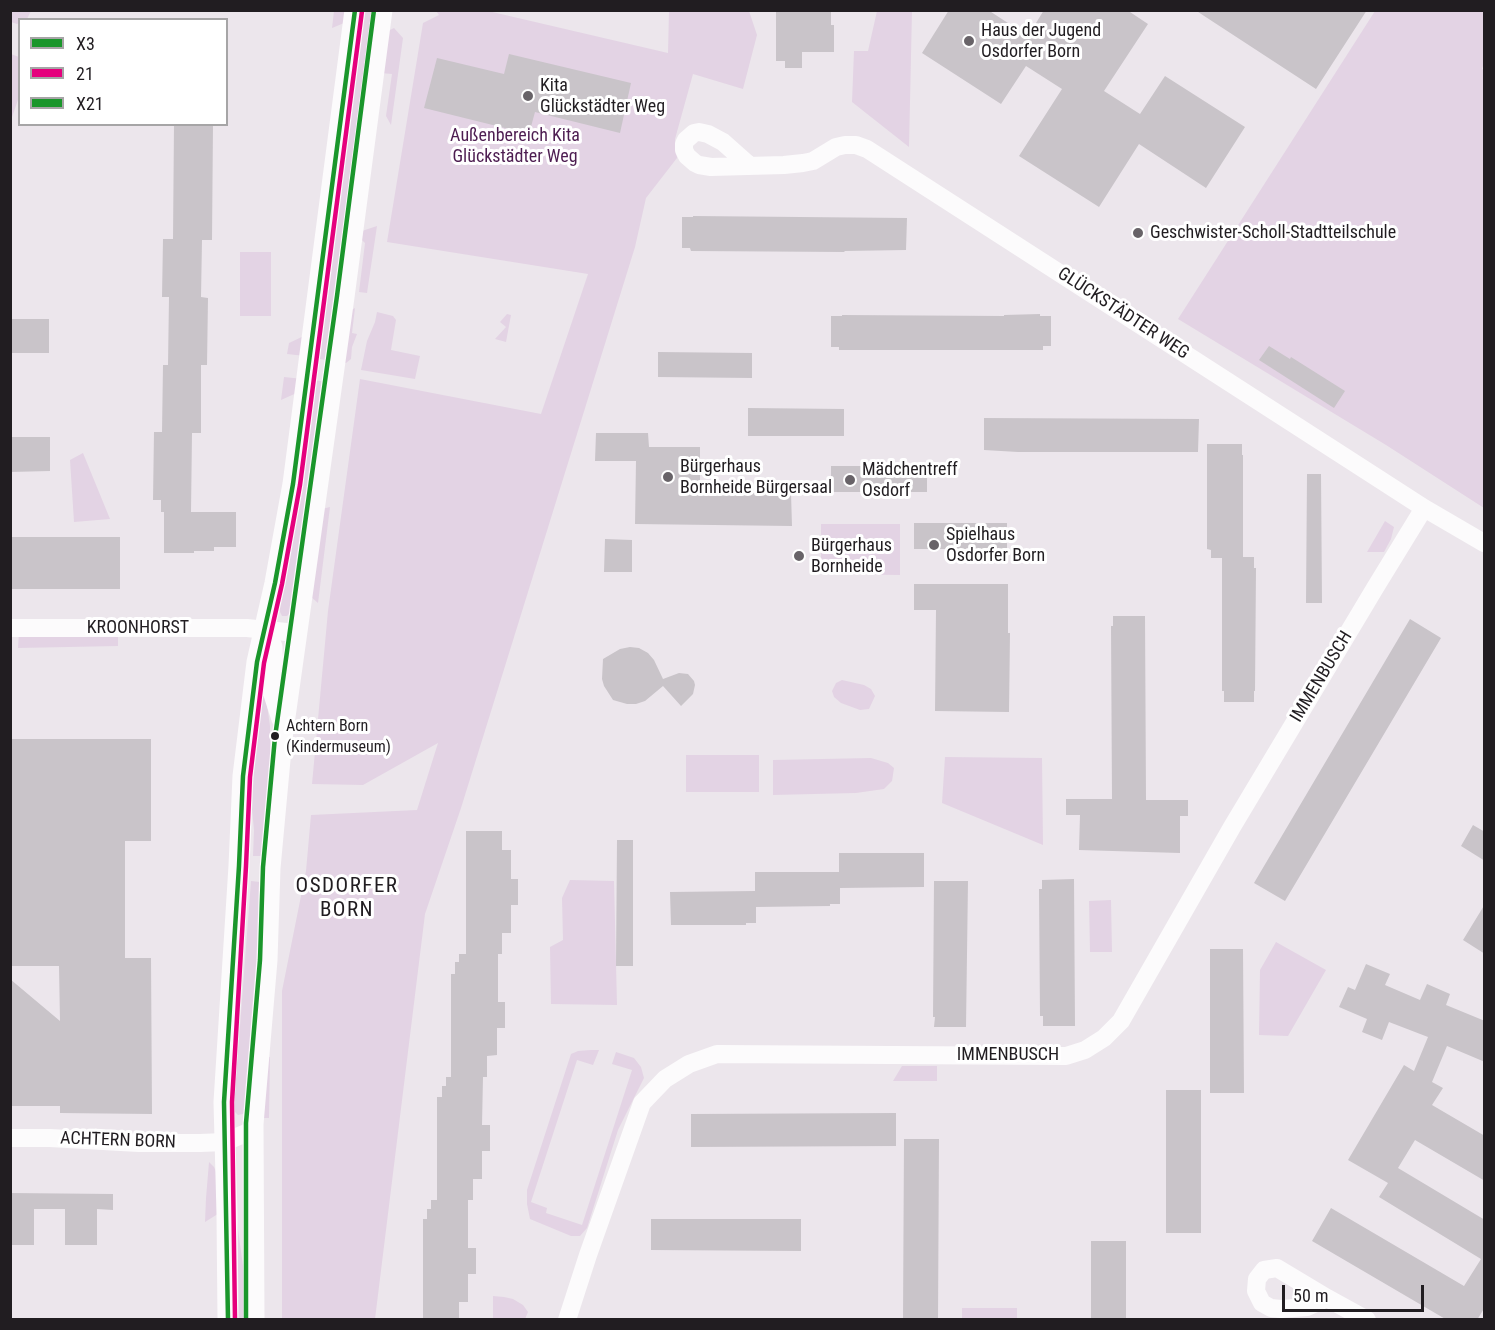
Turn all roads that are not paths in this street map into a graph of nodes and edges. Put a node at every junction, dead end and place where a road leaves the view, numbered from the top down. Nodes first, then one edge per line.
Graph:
1 (355, 10) edge
2 (382, 10) edge
3 (750, 166) dead end
4 (1425, 508) junction
5 (1485, 543) edge
6 (10, 628) edge
7 (264, 630) junction
8 (296, 633) junction
9 (284, 726) junction
10 (252, 1130) junction
11 (10, 1138) edge
12 (225, 1142) junction
13 (254, 1260) junction
14 (1327, 1298) dead end
15 (228, 1320) edge
16 (254, 1320) edge
17 (567, 1320) edge
18 (1367, 1320) edge

1 - 7 street
2 - 8 street
3 - 4 street, GLÜCKSTÄDTER WEG
4 - 5 street, GLÜCKSTÄDTER WEG
4 - 17 street, IMMENBUSCH
6 - 7 street, KROONHORST
7 - 8 street, KROONHORST
7 - 9 street
7 - 12 street
8 - 9 street
9 - 10 street
10 - 12 street
10 - 13 street
11 - 12 street, ACHTERN BORN
12 - 13 street
12 - 15 street
13 - 16 street
14 - 18 street

